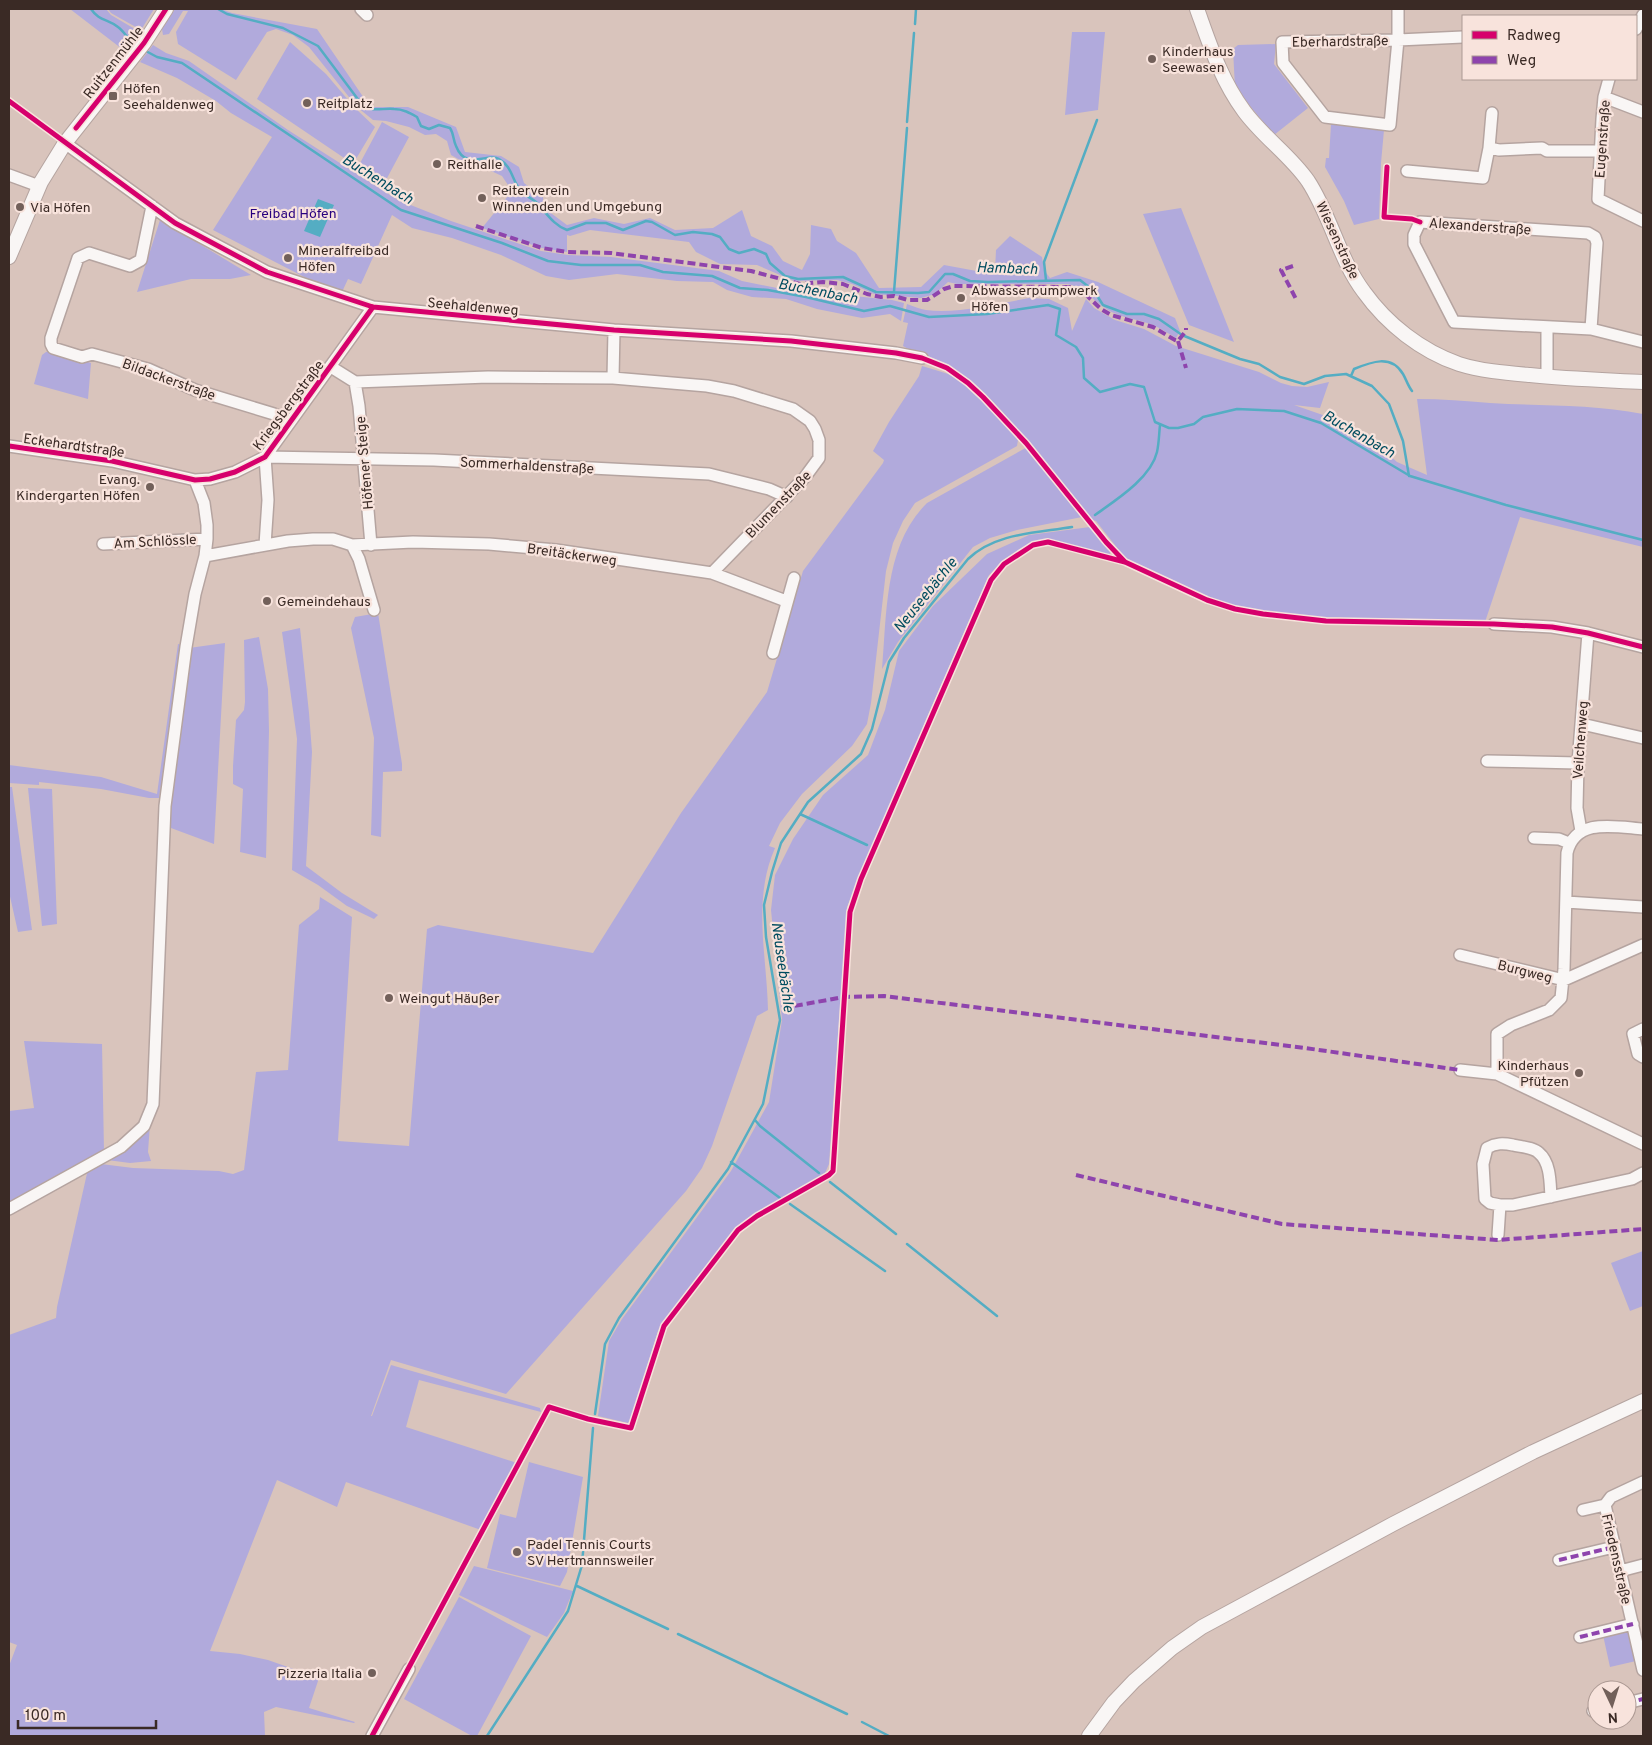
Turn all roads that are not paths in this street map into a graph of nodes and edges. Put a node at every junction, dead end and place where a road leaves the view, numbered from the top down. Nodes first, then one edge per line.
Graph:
1 (166, 9) edge
2 (1197, 9) edge
3 (1398, 9) edge
4 (1643, 15) edge
5 (1637, 27) edge
6 (1462, 37) edge
7 (1398, 40) junction
8 (1609, 80) edge
9 (1604, 97) junction
10 (1643, 112) edge
11 (1492, 113) dead end
12 (67, 140) junction
13 (1489, 148) junction
14 (1601, 151) junction
15 (1407, 170) dead end
16 (9, 175) edge
17 (39, 186) junction
18 (152, 206) junction
19 (1643, 221) edge
20 (9, 258) edge
21 (373, 308) junction
22 (1547, 327) junction
23 (1591, 329) junction
24 (614, 330) junction
25 (1643, 342) edge
26 (922, 358) dead end
27 (331, 367) junction
28 (1546, 377) junction
29 (613, 378) junction
30 (355, 382) junction
31 (1643, 382) edge
32 (290, 422) junction
33 (9, 446) edge
34 (265, 457) junction
35 (363, 459) junction
36 (195, 480) junction
37 (787, 497) junction
38 (207, 539) junction
39 (103, 544) dead end
40 (265, 545) junction
41 (352, 545) junction
42 (371, 545) junction
43 (205, 556) junction
44 (712, 573) junction
45 (794, 578) dead end
46 (786, 602) junction
47 (374, 610) dead end
48 (1494, 624) dead end
49 (1588, 633) junction
50 (1643, 647) edge
51 (773, 653) dead end
52 (1582, 724) junction
53 (1643, 738) edge
54 (1487, 761) dead end
55 (1578, 763) junction
56 (1643, 829) edge
57 (1581, 831) junction
58 (1534, 838) dead end
59 (1569, 843) junction
60 (1566, 902) junction
61 (1643, 906) edge
62 (1643, 945) edge
63 (1460, 955) dead end
64 (1564, 980) junction
65 (1643, 1029) edge
66 (1643, 1057) edge
67 (1460, 1070) dead end
68 (1497, 1074) junction
69 (1643, 1144) edge
70 (1643, 1173) edge
71 (1551, 1197) junction
72 (1500, 1205) junction
73 (9, 1209) edge
74 (1498, 1235) dead end
75 (1643, 1401) edge
76 (1643, 1482) edge
77 (1605, 1505) junction
78 (1584, 1510) dead end
79 (1614, 1547) junction
80 (1559, 1560) dead end
81 (1643, 1565) edge
82 (1620, 1570) junction
83 (1633, 1624) junction
84 (1580, 1637) dead end
85 (1640, 1645) edge
86 (409, 1669) dead end
87 (1643, 1670) edge
88 (372, 1736) edge
89 (1089, 1736) edge

1 - 12 street, Ruitzenmühle
2 - 28 street, Wiesenstraße
3 - 7 street, Eberhardstraße
4 - 5 street
6 - 7 street
7 - 7 street, Eberhardstraße
8 - 9 street, Eugenstraße
9 - 10 street
9 - 14 street, Eugenstraße
11 - 13 street
12 - 17 street, Ruitzenmühle
12 - 18 street, Seehaldenweg
13 - 14 street
13 - 15 street
14 - 19 street, Eugenstraße
16 - 17 street
17 - 20 street, Ruitzenmühle
18 - 21 street, Seehaldenweg
18 - 32 street, Bildackerstraße
21 - 24 street, Seehaldenweg
21 - 27 street, Kriegsbergstraße
22 - 23 street, Alexanderstraße
22 - 23 street, Alexanderstraße
22 - 28 street
23 - 25 street
24 - 26 street, Seehaldenweg
24 - 29 street
27 - 30 street
27 - 32 street, Kriegsbergstraße
28 - 31 street, Wiesenstraße
29 - 30 street, Blumenstraße
29 - 37 street, Blumenstraße
30 - 35 street, Höfener Steige
32 - 34 street, Kriegsbergstraße
33 - 36 street, Eckehardtstraße
34 - 35 street, Sommerhaldenstraße
34 - 36 street, Kriegsbergstraße
34 - 40 street
35 - 37 street, Sommerhaldenstraße
35 - 42 street, Höfener Steige
36 - 38 street
37 - 44 street, Blumenstraße
38 - 39 street, Am Schlössle
38 - 43 street
40 - 41 street, Breitäckerweg
40 - 43 street, Breitäckerweg
41 - 42 street, Breitäckerweg
41 - 47 street
42 - 44 street, Breitäckerweg
43 - 73 street
44 - 46 street, Breitäckerweg
45 - 46 street
46 - 51 street
48 - 49 street
49 - 50 street
49 - 52 street, Veilchenweg
52 - 53 street
52 - 55 street, Veilchenweg
54 - 55 street
55 - 57 street, Veilchenweg
56 - 57 street
57 - 59 street
58 - 59 street
59 - 60 street
60 - 61 street
60 - 64 street
62 - 64 street, Burgweg
63 - 64 street, Burgweg
64 - 68 street
65 - 66 street
67 - 68 street
68 - 69 street
70 - 71 street
71 - 72 street
71 - 72 street
72 - 74 street
75 - 89 street
76 - 77 street, Friedensstraße
77 - 78 street, Friedensstraße
77 - 79 street, Friedensstraße
79 - 80 street
79 - 82 street, Friedensstraße
81 - 82 street
82 - 83 street, Friedensstraße
83 - 84 street
83 - 85 street, Friedensstraße
85 - 87 street, Friedensstraße
86 - 88 street

